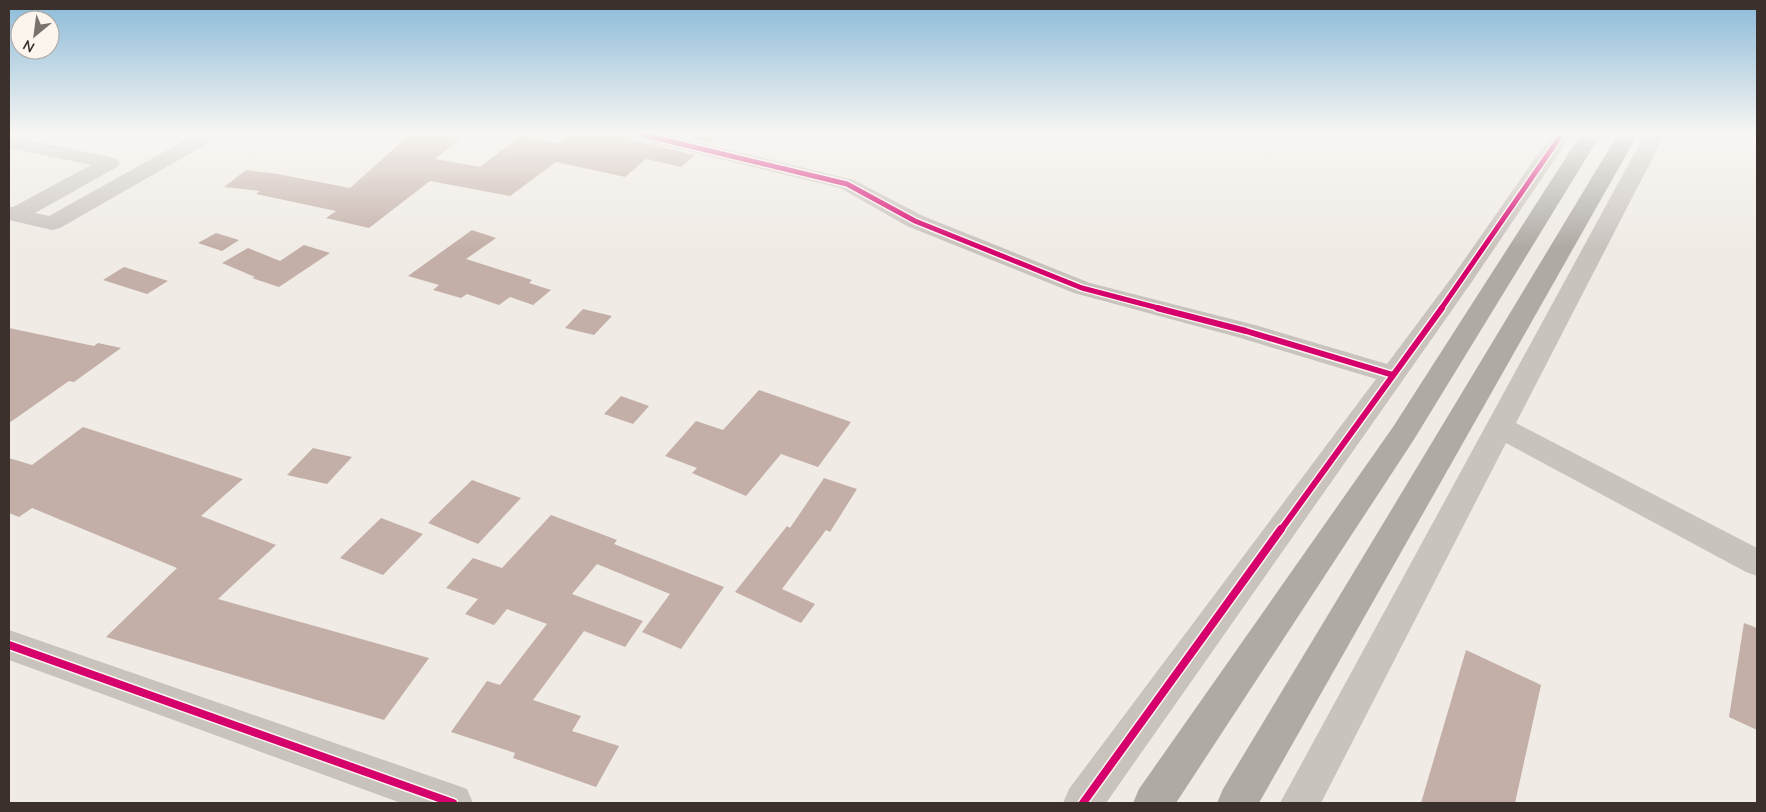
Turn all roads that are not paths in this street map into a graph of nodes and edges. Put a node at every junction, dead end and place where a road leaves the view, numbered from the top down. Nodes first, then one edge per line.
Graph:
1 (95, 172) edge
2 (143, 172) edge
3 (797, 172) edge
4 (1536, 172) edge
5 (1567, 172) edge
6 (1606, 172) edge
7 (1635, 172) edge
8 (12, 214) edge
9 (1393, 375) junction
10 (1500, 426) junction
11 (1757, 563) edge
12 (9, 645) edge
13 (453, 803) edge
14 (1083, 803) edge
15 (1153, 803) edge
16 (1237, 803) edge
17 (1300, 803) edge

1 - 8 street
2 - 8 street
3 - 9 street
4 - 9 street
5 - 15 highway
6 - 16 highway
7 - 10 street
9 - 14 street
10 - 11 street
10 - 17 street
12 - 13 street

